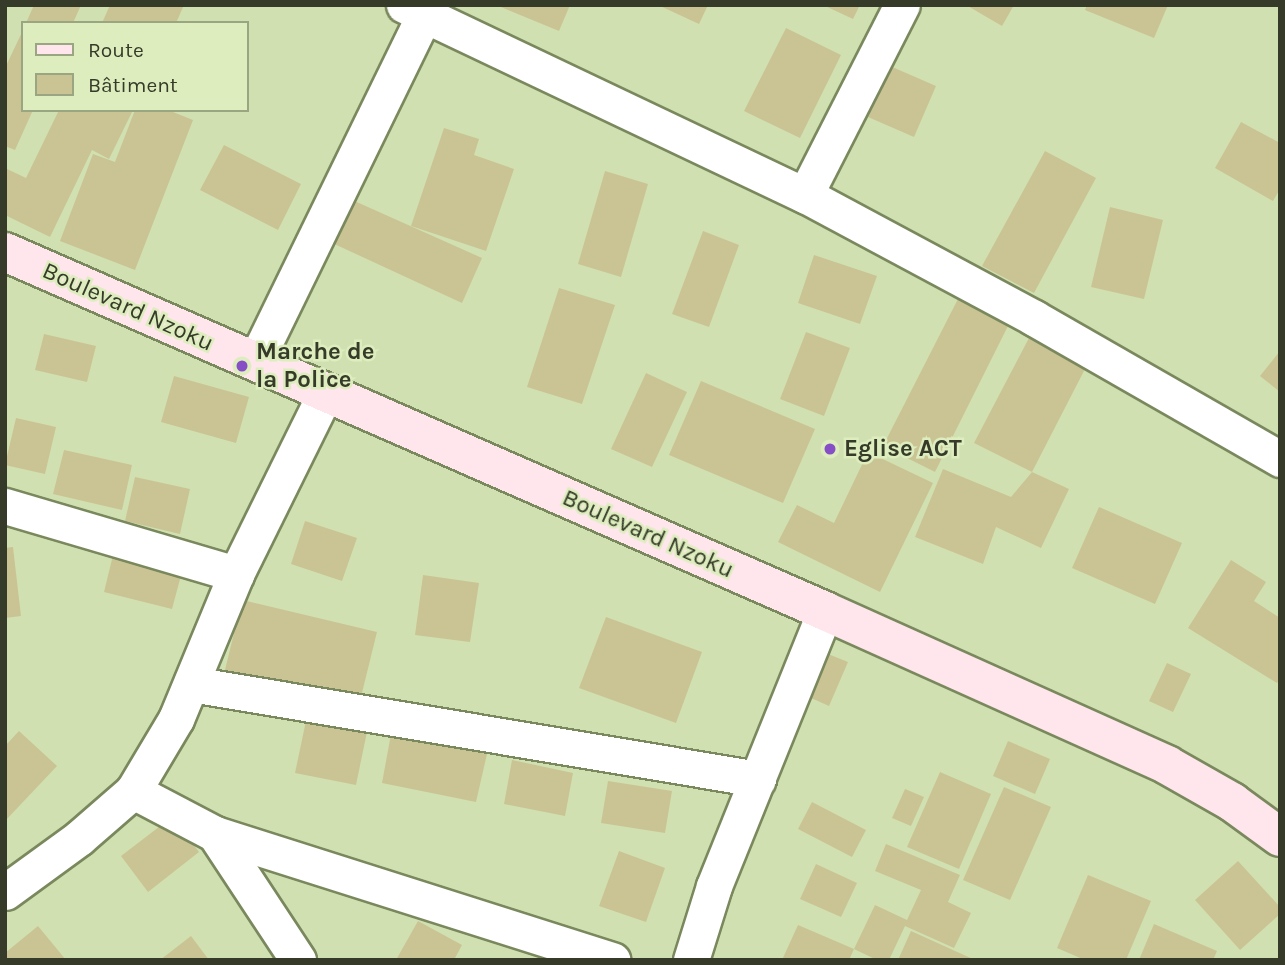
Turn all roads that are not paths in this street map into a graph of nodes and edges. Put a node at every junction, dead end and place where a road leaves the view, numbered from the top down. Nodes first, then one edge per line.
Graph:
1 (902, 5) edge
2 (419, 8) edge
3 (805, 195) junction
4 (5, 253) edge
5 (255, 362) junction
6 (326, 392) junction
7 (1280, 459) edge
8 (5, 506) edge
9 (236, 574) junction
10 (825, 611) junction
11 (191, 684) junction
12 (758, 779) junction
13 (133, 791) junction
14 (215, 834) junction
15 (1280, 837) edge
16 (5, 892) edge
17 (298, 960) edge
18 (612, 960) edge
19 (691, 960) edge

1 - 3 street
2 - 3 street
2 - 5 street
3 - 7 street
4 - 5 street, Boulevard Nzoku
5 - 6 street, Boulevard Nzoku
6 - 9 street
6 - 10 street, Boulevard Nzoku
8 - 9 street
9 - 11 street
10 - 12 street
10 - 15 street, Boulevard Nzoku
11 - 12 street
11 - 13 street
12 - 19 street
13 - 14 street
13 - 16 street
14 - 17 street
14 - 18 street

